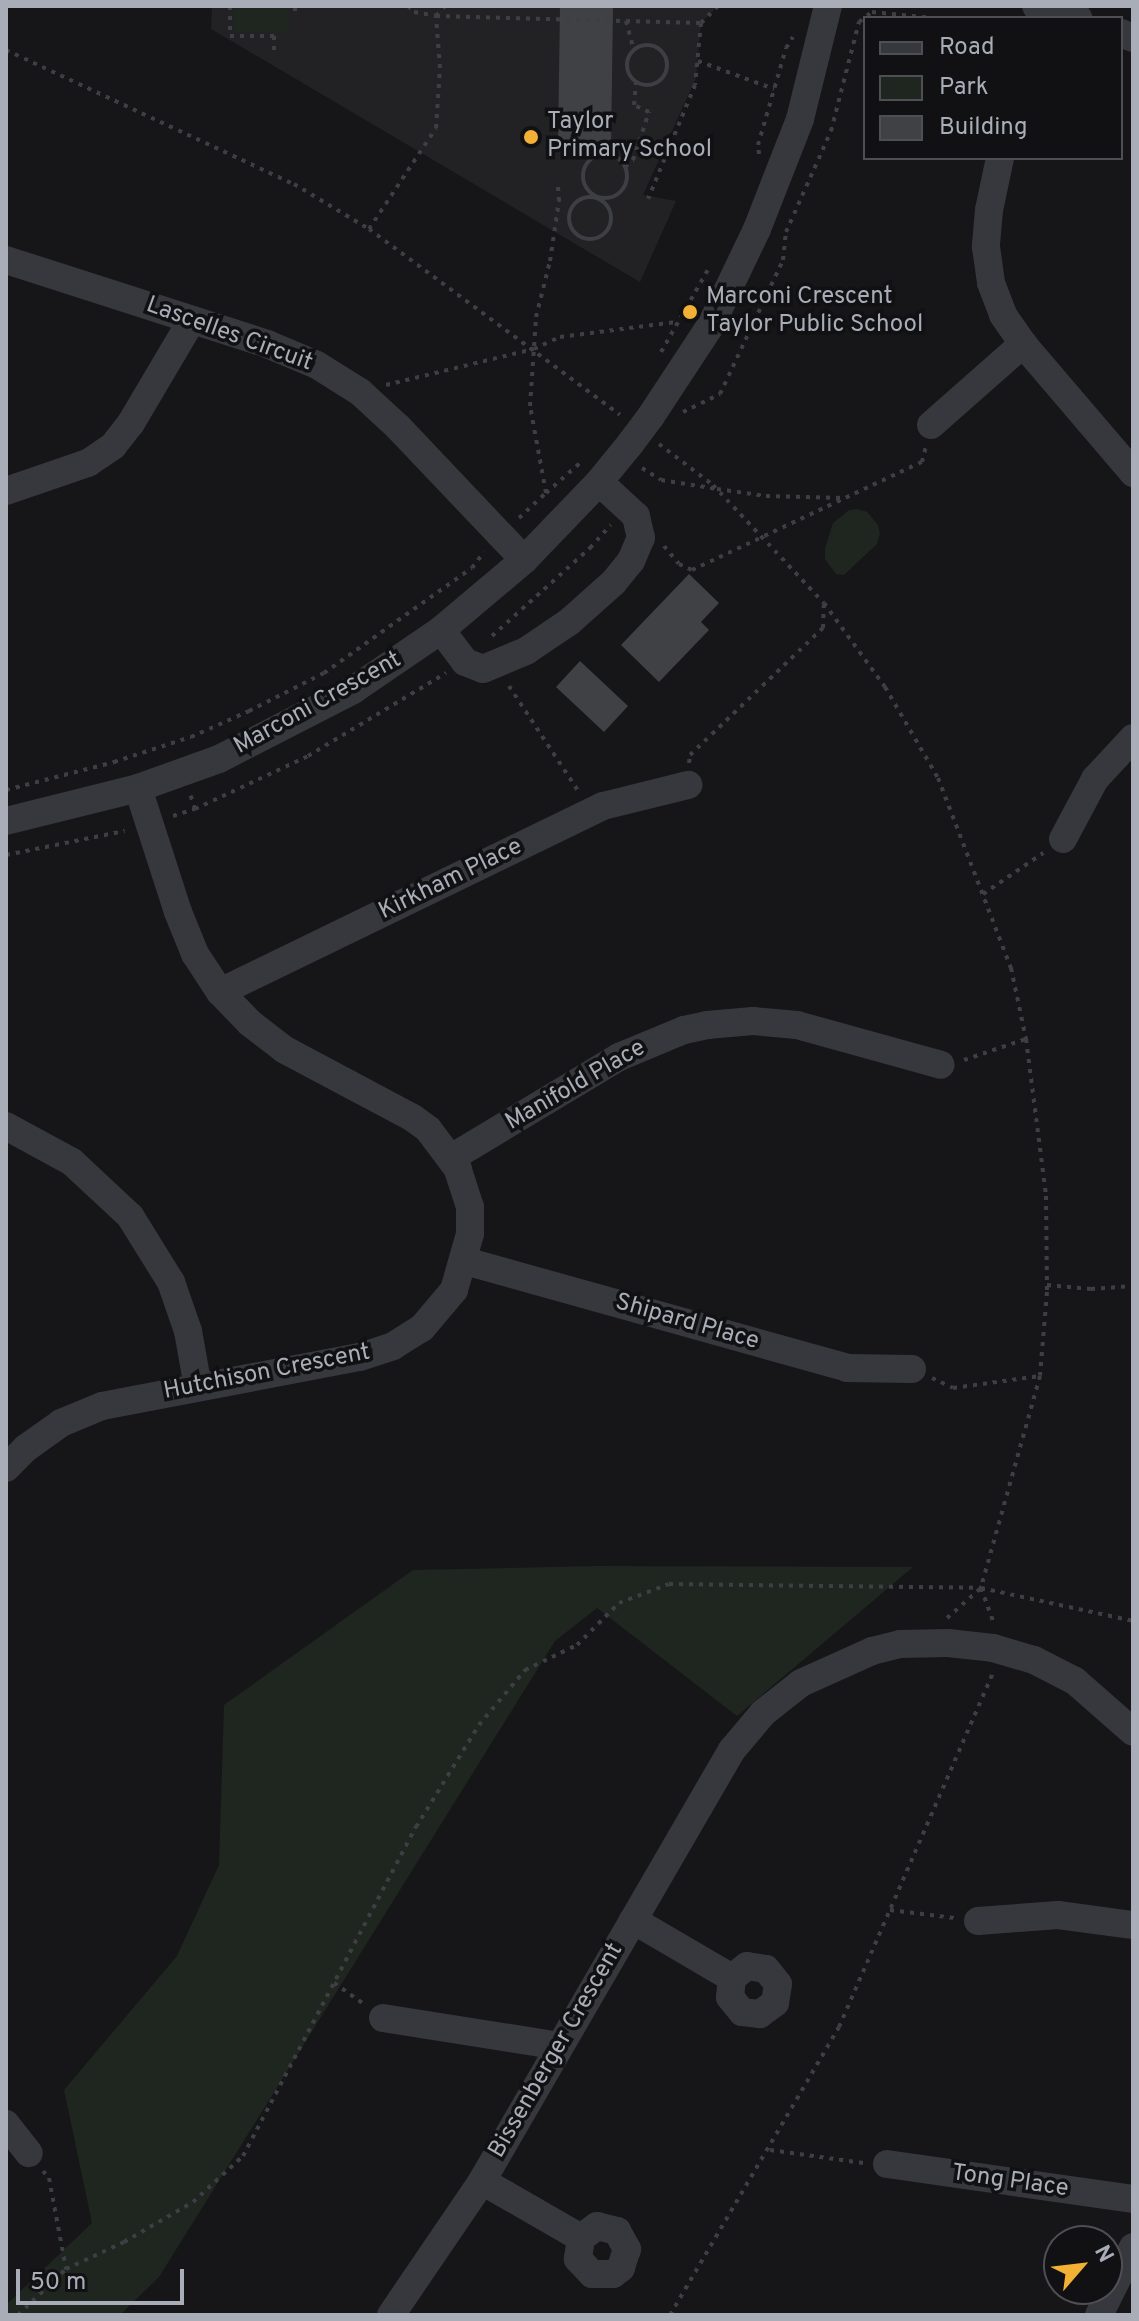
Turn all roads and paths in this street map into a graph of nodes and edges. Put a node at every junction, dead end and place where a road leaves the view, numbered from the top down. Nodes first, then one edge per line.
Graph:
1 (230, 6) edge
2 (408, 6) edge
3 (445, 6) edge
4 (718, 6) edge
5 (828, 6) edge
6 (1035, 6) edge
7 (872, 9) edge
8 (436, 16) junction
9 (919, 16) edge
10 (1071, 16) edge
11 (863, 18) edge
12 (626, 21) junction
13 (701, 23) junction
14 (799, 30) dead end
15 (6, 50) edge
16 (634, 50) junction
17 (274, 52) dead end
18 (697, 61) junction
19 (636, 81) junction
20 (774, 89) junction
21 (759, 158) dead end
22 (1000, 160) edge
23 (625, 167) junction
24 (558, 185) dead end
25 (597, 196) junction
26 (648, 199) dead end
27 (369, 229) junction
28 (717, 254) dead end
29 (6, 260) edge
30 (192, 320) junction
31 (676, 322) junction
32 (1023, 344) junction
33 (534, 349) junction
34 (655, 363) dead end
35 (367, 398) junction
36 (931, 425) joint
37 (649, 428) junction
38 (1133, 473) edge
39 (599, 482) junction
40 (717, 489) junction
41 (6, 491) edge
42 (844, 498) junction
43 (627, 506) junction
44 (500, 535) junction
45 (656, 536) dead end
46 (762, 536) junction
47 (524, 560) junction
48 (824, 603) junction
49 (441, 630) junction
50 (460, 668) junction
51 (504, 679) dead end
52 (1133, 738) edge
53 (688, 785) joint
54 (138, 788) junction
55 (6, 790) edge
56 (195, 809) dead end
57 (592, 811) junction
58 (6, 821) edge
59 (131, 831) dead end
60 (1063, 839) joint
61 (6, 855) edge
62 (983, 894) junction
63 (220, 992) junction
64 (1026, 1039) junction
65 (941, 1065) joint
66 (6, 1126) edge
67 (451, 1158) junction
68 (465, 1261) junction
69 (1047, 1285) junction
70 (1133, 1286) edge
71 (912, 1369) joint
72 (1040, 1376) junction
73 (198, 1387) junction
74 (6, 1468) edge
75 (981, 1588) junction
76 (1133, 1621) edge
77 (919, 1644) junction
78 (1003, 1651) junction
79 (1133, 1732) edge
80 (890, 1910) junction
81 (633, 1920) junction
82 (978, 1921) joint
83 (1133, 1925) edge
84 (732, 1978) dead end
85 (334, 1983) junction
86 (383, 2018) joint
87 (560, 2046) junction
88 (6, 2124) edge
89 (770, 2150) junction
90 (29, 2153) joint
91 (887, 2164) joint
92 (482, 2181) junction
93 (1133, 2199) edge
94 (581, 2238) dead end
95 (1133, 2247) edge
96 (66, 2269) junction
97 (18, 2315) edge
98 (391, 2315) edge
99 (670, 2315) edge
100 (1099, 2315) edge

1 - 17 path
2 - 8 path
3 - 8 path
4 - 13 path
5 - 37 street, Marconi Crescent
6 - 10 street
7 - 9 path
8 - 12 path
8 - 27 path
11 - 37 path
12 - 13 path
12 - 16 path
13 - 18 path
14 - 20 path
15 - 27 path
16 - 19 path
16 - 19 path
18 - 20 path
18 - 26 path
19 - 23 path
20 - 21 path
22 - 32 street
23 - 25 path
23 - 25 path
24 - 33 path
25 - 25 path
27 - 33 path
28 - 31 path
29 - 30 street, Lascelles Circuit
30 - 35 street, Lascelles Circuit
30 - 41 street
31 - 33 path
31 - 34 path
32 - 36 street
32 - 38 street
33 - 35 path
33 - 37 path
33 - 44 path
35 - 44 street, Lascelles Circuit
36 - 42 path
37 - 39 street, Marconi Crescent
37 - 40 path
39 - 43 street
39 - 47 street, Marconi Crescent
40 - 42 path
40 - 43 path
40 - 46 path
42 - 46 path
43 - 50 path
43 - 50 street
44 - 47 street, Lascelles Circuit
44 - 55 path
45 - 46 path
46 - 48 path
47 - 49 street, Marconi Crescent
48 - 53 path
48 - 62 path
49 - 50 street
49 - 54 street, Marconi Crescent
50 - 56 path
51 - 57 path
52 - 60 street
53 - 57 street, Kirkham Place
54 - 58 street, Marconi Crescent
54 - 63 street, Hutchison Crescent
57 - 63 street, Kirkham Place
59 - 61 path
60 - 62 path
62 - 64 path
63 - 67 street, Hutchison Crescent
64 - 65 path
64 - 69 path
65 - 67 street, Manifold Place
66 - 73 street
67 - 68 street, Hutchison Crescent
68 - 71 street, Shipard Place
68 - 73 street, Hutchison Crescent
69 - 70 path
69 - 72 path
71 - 72 path
72 - 75 path
73 - 74 street, Hutchison Crescent
75 - 76 path
75 - 77 path
75 - 78 path
75 - 85 path
77 - 78 street, Bissenberger Crescent
77 - 81 street, Bissenberger Crescent
78 - 79 street, Bissenberger Crescent
78 - 80 path
80 - 82 path
80 - 89 path
81 - 84 street, Bissenberger Crescent
81 - 87 street, Bissenberger Crescent
82 - 83 street
85 - 86 path
85 - 96 path
86 - 87 street
87 - 92 street, Bissenberger Crescent
88 - 90 street
89 - 91 path
89 - 99 path
90 - 96 path
91 - 93 street, Tong Place
92 - 94 street, Bissenberger Crescent
92 - 98 street, Bissenberger Crescent
95 - 100 street
96 - 97 path

